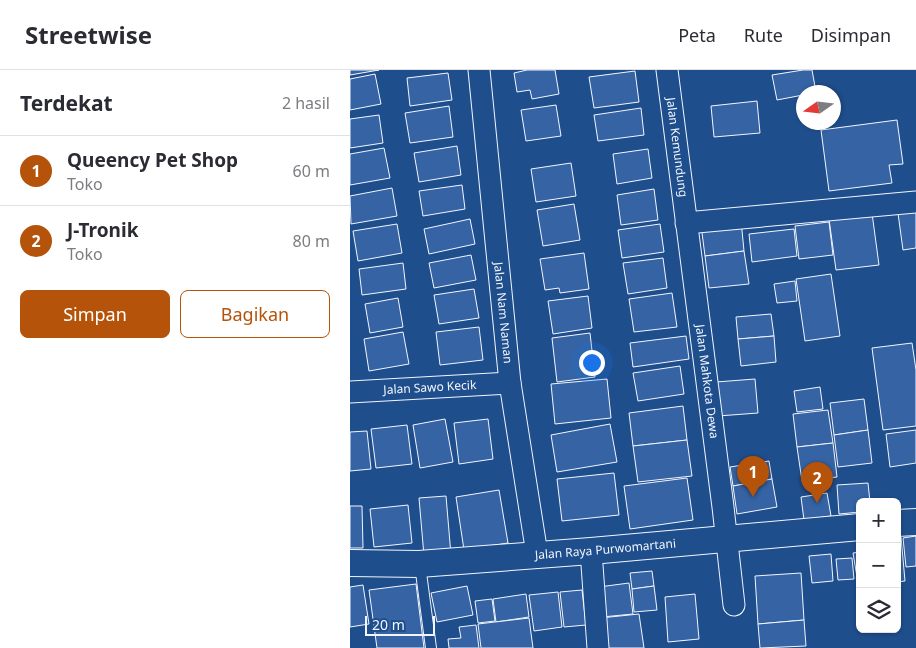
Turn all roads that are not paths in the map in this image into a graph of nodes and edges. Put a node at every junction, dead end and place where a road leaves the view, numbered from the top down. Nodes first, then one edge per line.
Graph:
1 (479, 70) edge
2 (667, 70) edge
3 (916, 202) edge
4 (686, 222) junction
5 (510, 383) junction
6 (350, 392) edge
7 (916, 522) edge
8 (901, 523) edge
9 (856, 527) edge
10 (727, 539) junction
11 (591, 551) junction
12 (537, 554) junction
13 (350, 563) edge
14 (419, 564) junction
15 (734, 605) dead end
16 (431, 648) edge
17 (598, 648) edge

1 - 5 street, Jalan Nam Naman
2 - 4 street, Jalan Kemundung
3 - 4 street
4 - 10 street, Jalan Mahkota Dewa
5 - 6 street, Jalan Sawo Kecik
5 - 12 street, Jalan Nam Naman
7 - 8 street
9 - 10 street, Jalan Raya Purwomartani
10 - 11 street, Jalan Raya Purwomartani
10 - 15 street, Jalan Mahkota Dewa
11 - 12 street, Jalan Raya Purwomartani
11 - 17 street
12 - 14 street, Jalan Raya Purwomartani
13 - 14 street, Jalan Raya Purwomartani
14 - 16 lane

